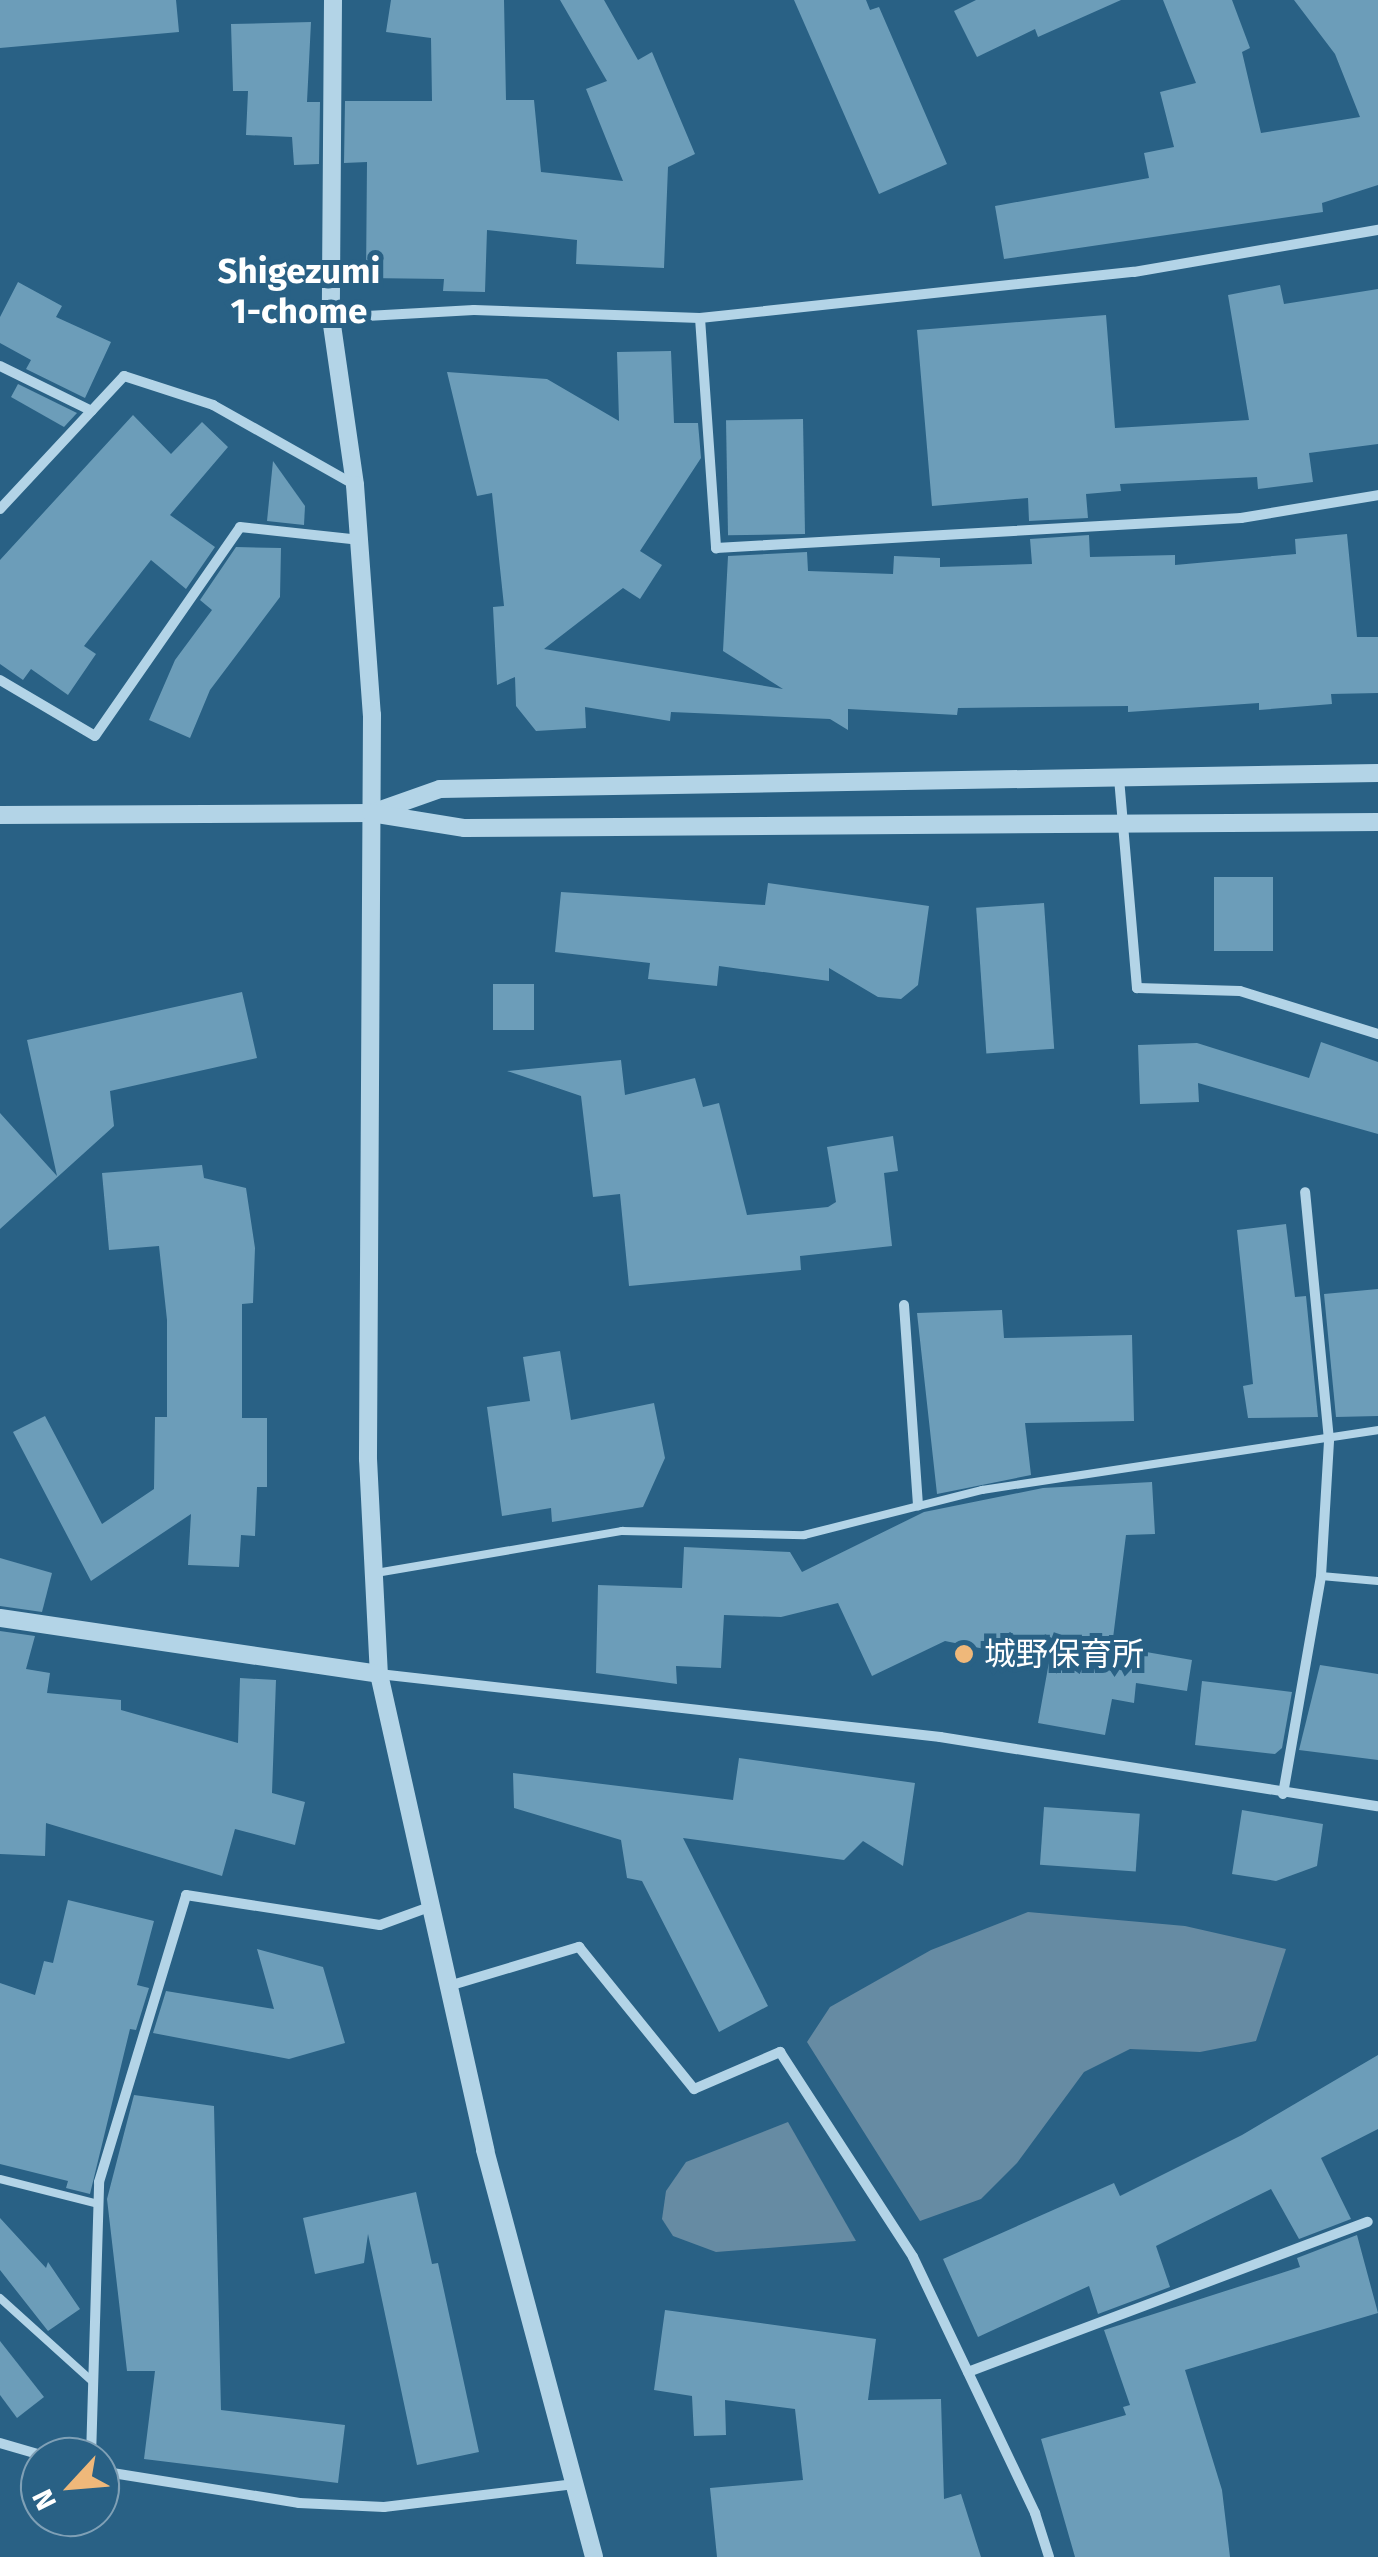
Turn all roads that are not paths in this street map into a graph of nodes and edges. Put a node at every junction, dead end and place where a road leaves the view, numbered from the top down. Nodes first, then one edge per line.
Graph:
1 (334, 0) edge
2 (1378, 230) edge
3 (331, 318) junction
4 (700, 318) junction
5 (0, 366) edge
6 (92, 411) junction
7 (356, 485) junction
8 (1378, 495) edge
9 (0, 510) edge
10 (360, 540) junction
11 (0, 680) edge
12 (1378, 774) edge
13 (1119, 778) junction
14 (372, 813) junction
15 (0, 815) edge
16 (1378, 822) edge
17 (1121, 827) junction
18 (1378, 1034) edge
19 (1305, 1192) dead end
20 (904, 1305) dead end
21 (1378, 1430) edge
22 (1329, 1440) junction
23 (918, 1506) junction
24 (374, 1573) junction
25 (1321, 1576) junction
26 (1378, 1582) edge
27 (0, 1618) edge
28 (380, 1674) junction
29 (1283, 1794) junction
30 (1378, 1806) edge
31 (432, 1906) junction
32 (452, 1984) junction
33 (0, 2179) edge
34 (98, 2204) junction
35 (1368, 2222) dead end
36 (0, 2298) edge
37 (968, 2372) junction
38 (93, 2382) junction
39 (92, 2437) edge
40 (120, 2473) edge
41 (575, 2484) junction
42 (594, 2557) edge
43 (1048, 2557) edge

1 - 3 street
2 - 4 street
3 - 4 street
3 - 7 street
4 - 8 street
5 - 6 street
6 - 7 street
6 - 9 street
7 - 10 street
10 - 11 street
10 - 14 street
12 - 13 street
13 - 14 street
13 - 17 street
14 - 15 street
14 - 17 street
14 - 24 street
16 - 17 street
17 - 18 street
19 - 22 street
20 - 23 street
21 - 22 lane
22 - 23 lane
22 - 25 street
23 - 24 lane
24 - 28 street
25 - 26 lane
25 - 29 street
27 - 28 street
28 - 29 street
28 - 31 street
29 - 30 street
31 - 32 street
31 - 34 street
32 - 37 street
32 - 41 street
33 - 34 lane
34 - 38 street
35 - 37 street
36 - 38 lane
37 - 43 street
38 - 39 street
40 - 41 street
41 - 42 street

